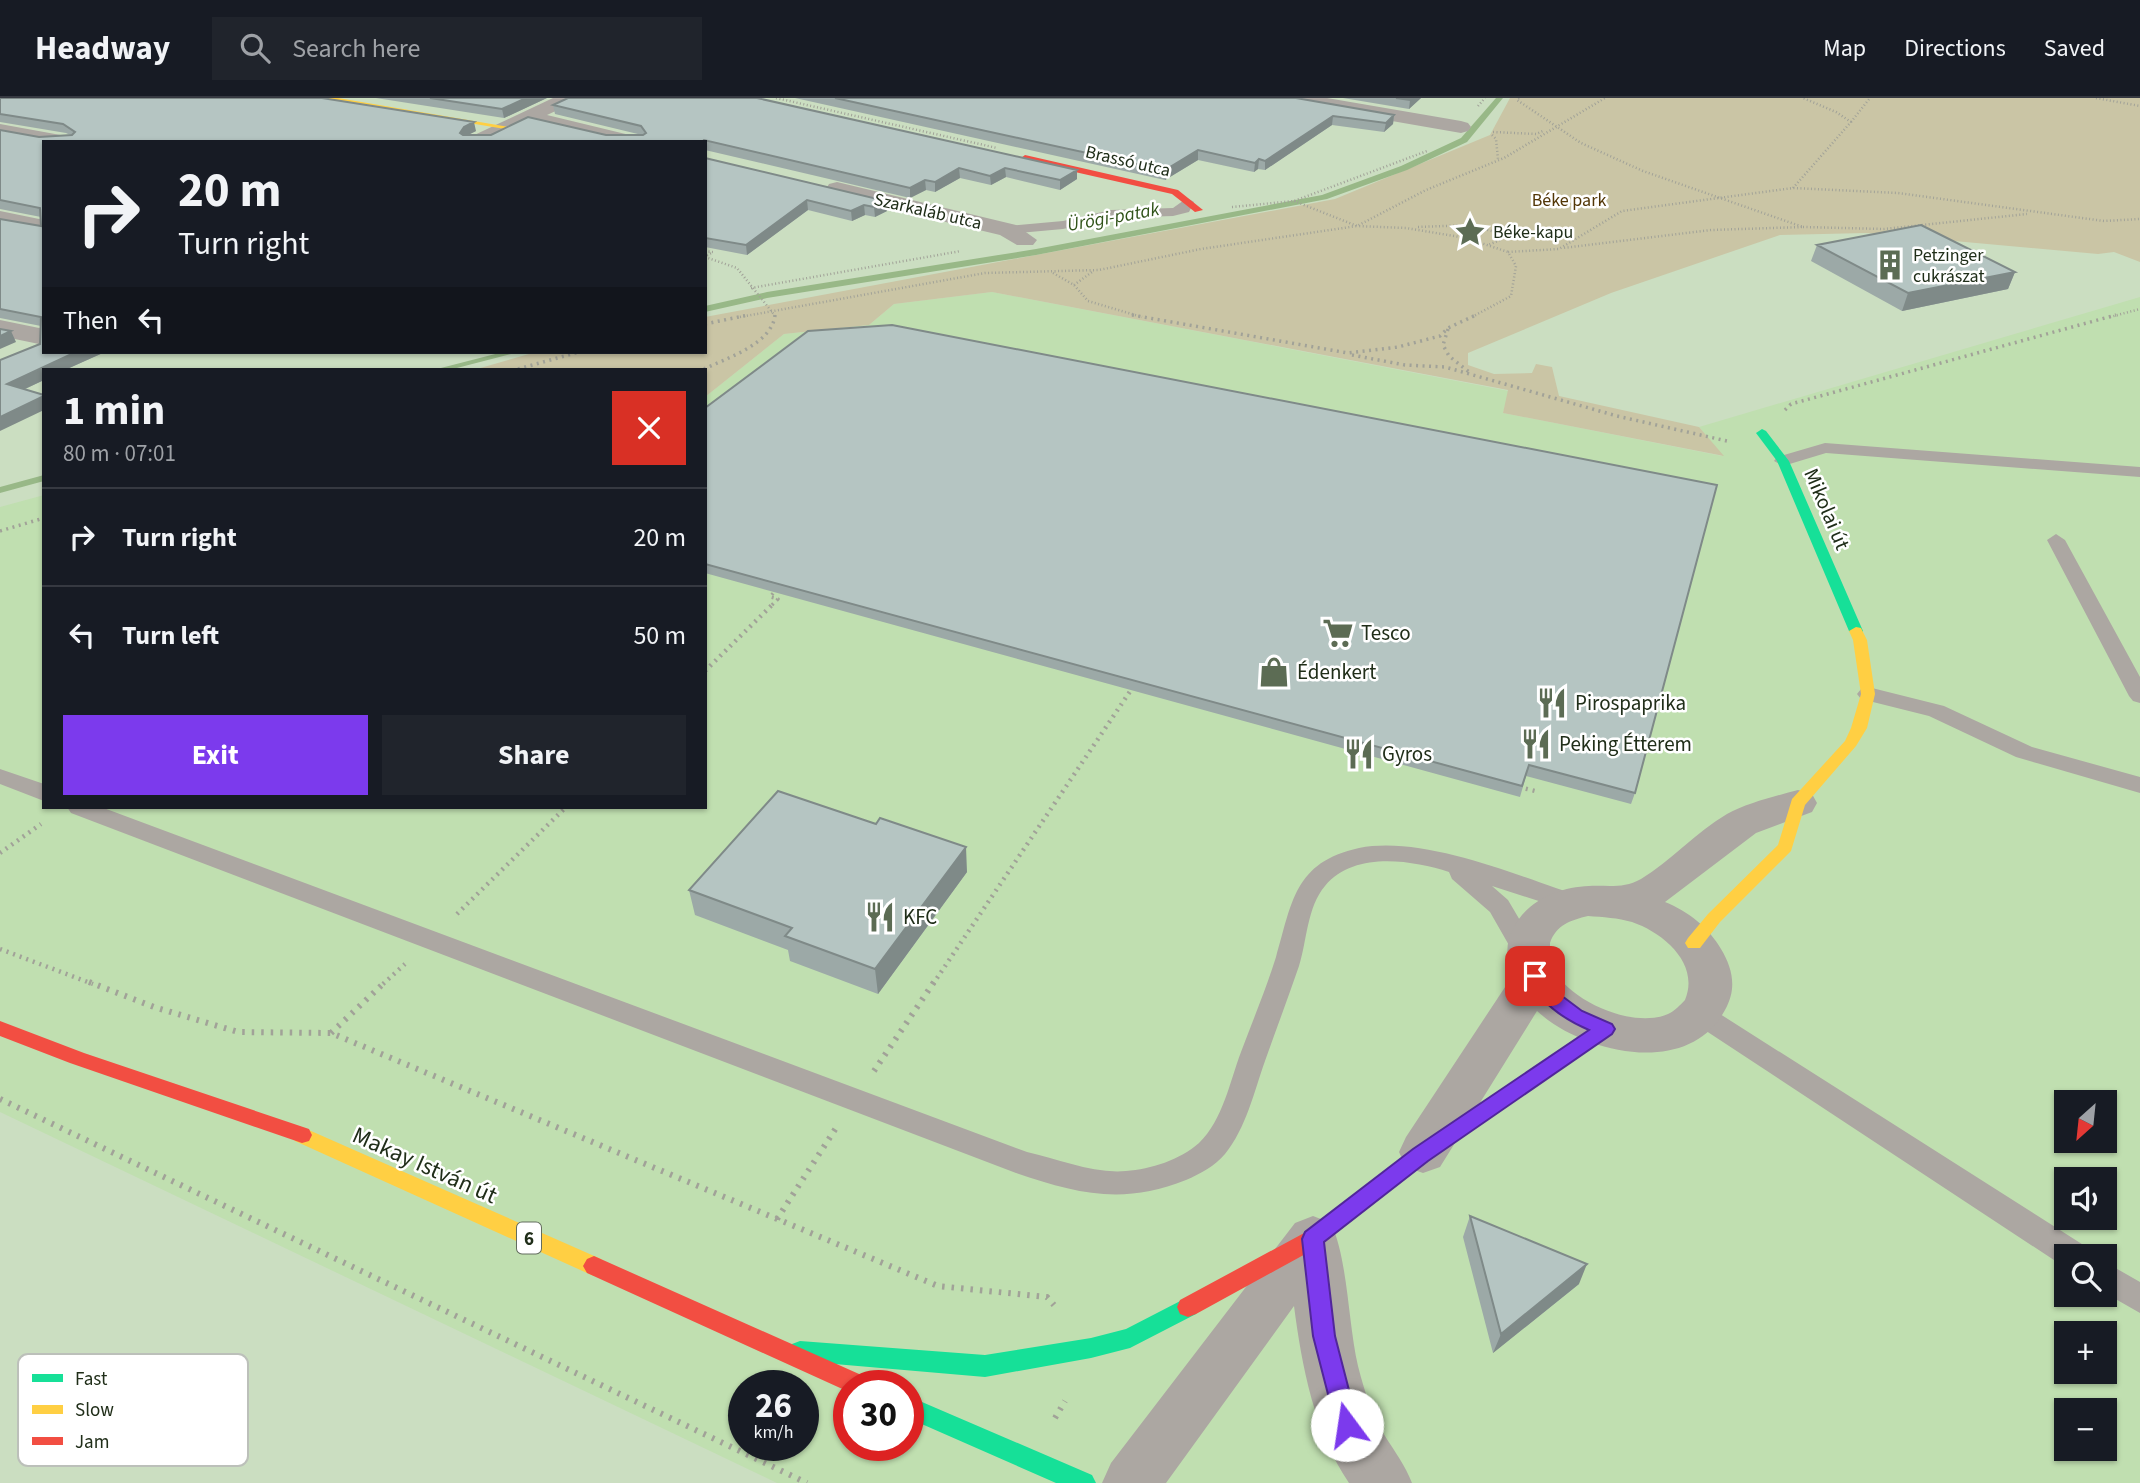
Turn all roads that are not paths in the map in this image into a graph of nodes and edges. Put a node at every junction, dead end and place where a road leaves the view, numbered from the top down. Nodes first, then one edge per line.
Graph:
1 (323, 98) edge
2 (568, 98) edge
3 (1294, 98) edge
4 (528, 117) junction
5 (505, 127) junction
6 (1461, 127) dead end
7 (0, 130) edge
8 (55, 140) edge
9 (479, 140) edge
10 (626, 140) edge
11 (1007, 152) edge
12 (811, 183) edge
13 (1192, 206) joint
14 (0, 218) edge
15 (42, 227) edge
16 (1017, 235) joint
17 (0, 328) edge
18 (42, 339) edge
19 (42, 341) edge
20 (11, 357) edge
21 (1762, 433) road end
22 (1783, 460) junction
23 (2140, 472) edge
24 (2056, 540) dead end
25 (1868, 694) junction
26 (2140, 696) edge
27 (0, 776) edge
28 (2140, 785) edge
29 (42, 792) edge
30 (1798, 803) junction
31 (84, 809) edge
32 (1447, 863) junction
33 (1596, 903) junction
34 (1694, 943) junction
35 (1531, 966) junction
36 (1700, 1014) junction
37 (0, 1028) edge
38 (1605, 1029) junction
39 (1420, 1155) junction
40 (1313, 1239) junction
41 (2055, 1244) edge
42 (2117, 1284) edge
43 (2140, 1299) edge
44 (773, 1349) junction
45 (833, 1375) edge
46 (924, 1414) edge
47 (1084, 1483) edge
48 (1131, 1483) edge
49 (1383, 1483) edge

1 - 5 street
2 - 4 street
3 - 6 street
4 - 5 street
4 - 10 street
5 - 9 street
7 - 8 street
11 - 13 street, Brassó utca
12 - 16 street, Szarkaláb utca
13 - 16 lane
14 - 15 street
17 - 18 street
19 - 20 street
21 - 22 street, Mikolai út
22 - 23 lane
22 - 25 street, Mikolai út
24 - 26 lane
25 - 28 lane
25 - 30 street, Mikolai út
27 - 29 lane
30 - 33 street
30 - 34 street, Mikolai út
31 - 32 lane
32 - 33 lane
32 - 35 lane
33 - 34 street
33 - 35 street
34 - 36 street
35 - 38 street
35 - 39 street
36 - 38 street
36 - 41 lane
37 - 44 street, Makay István út / 6
38 - 39 street
39 - 40 street
40 - 44 street
40 - 48 street
40 - 49 street
42 - 43 lane
44 - 45 street, Makay István út / 6
46 - 47 street

